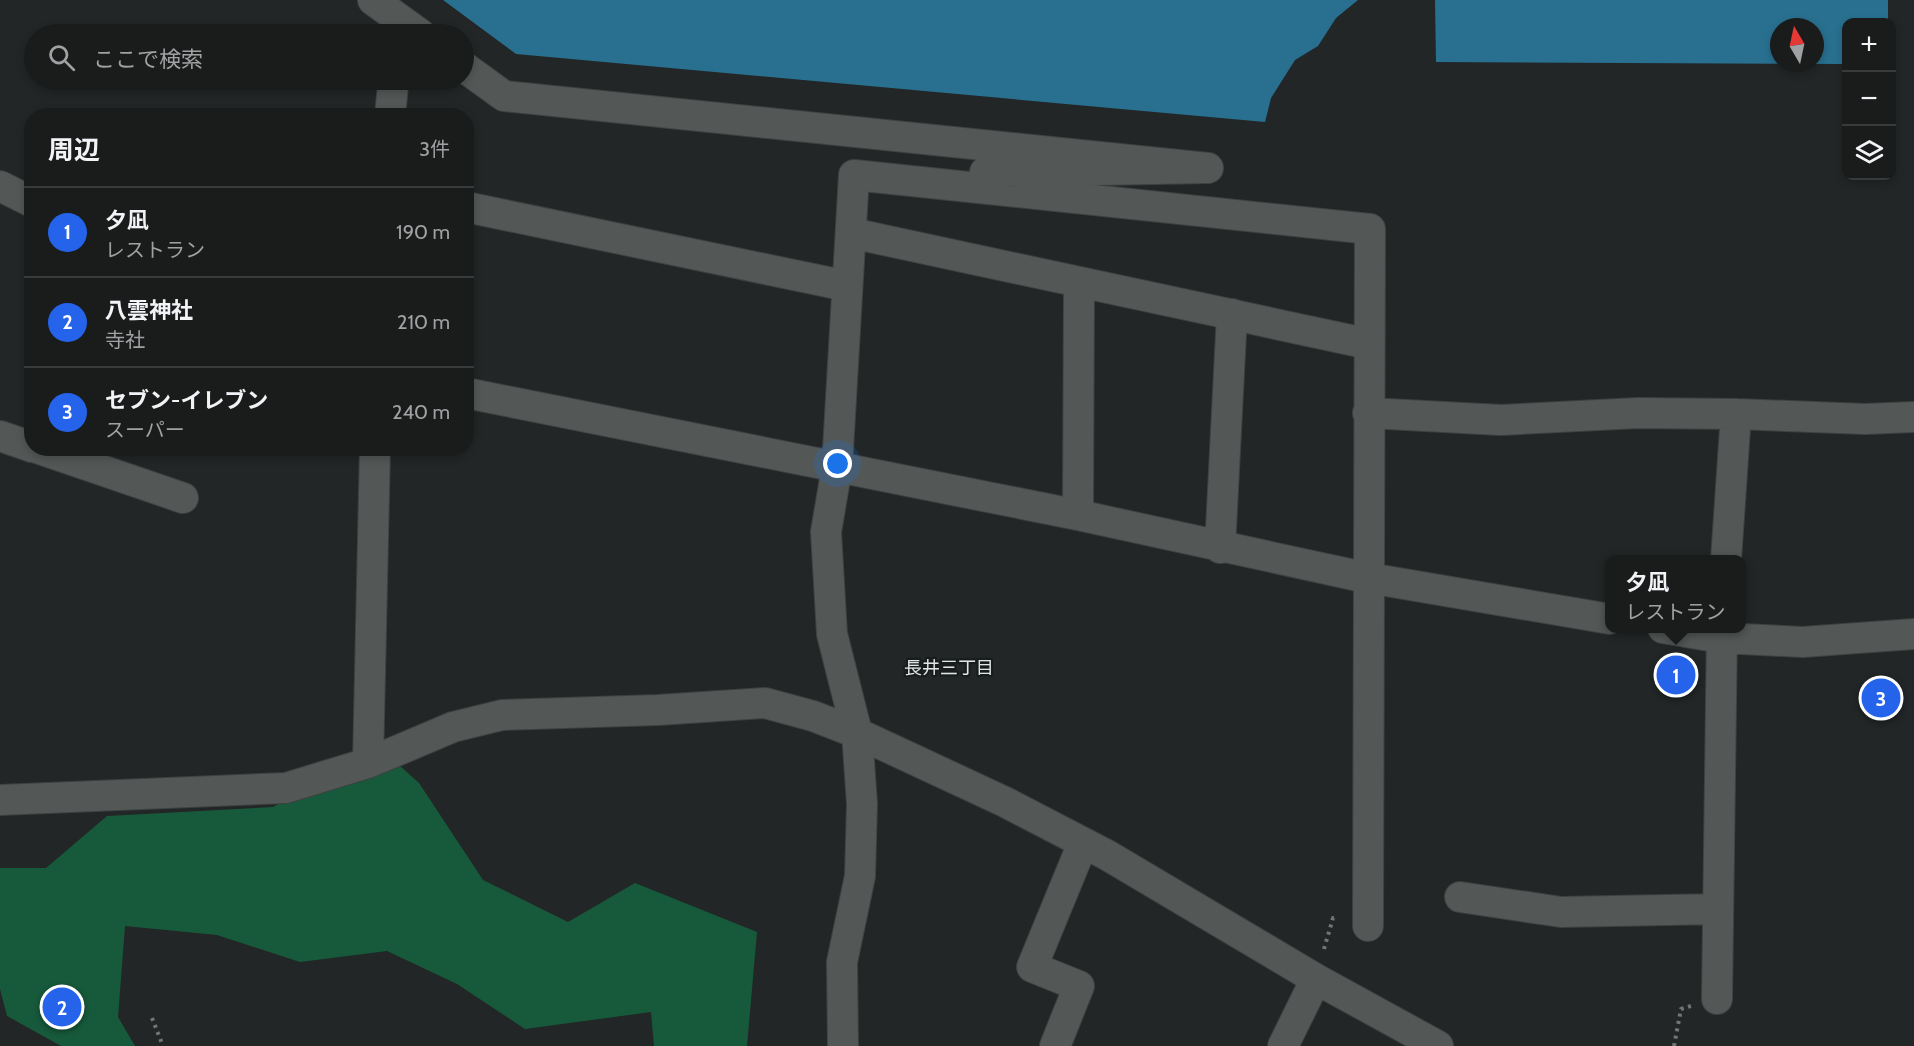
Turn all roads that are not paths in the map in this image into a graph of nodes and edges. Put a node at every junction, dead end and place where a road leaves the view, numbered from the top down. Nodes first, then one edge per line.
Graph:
1 (373, 0) edge
2 (406, 24) edge
3 (474, 74) edge
4 (393, 90) edge
5 (391, 108) edge
6 (854, 175) junction
7 (0, 186) edge
8 (24, 198) edge
9 (474, 209) edge
10 (851, 233) junction
11 (1079, 283) junction
12 (848, 286) junction
13 (1232, 314) junction
14 (1369, 344) junction
15 (474, 395) edge
16 (1368, 413) junction
17 (1736, 414) junction
18 (1914, 417) edge
19 (0, 436) edge
20 (24, 444) edge
21 (60, 456) edge
22 (375, 456) edge
23 (837, 467) junction
24 (183, 498) dead end
25 (1078, 515) junction
26 (1220, 548) junction
27 (1726, 555) edge
28 (1368, 578) junction
29 (1605, 618) edge
30 (1721, 634) edge
31 (1914, 634) edge
32 (857, 733) junction
33 (368, 763) junction
34 (0, 800) edge
35 (1083, 843) junction
36 (1460, 897) dead end
37 (1718, 909) junction
38 (1368, 926) road end
39 (1316, 979) junction
40 (1717, 999) road end
41 (843, 1046) edge
42 (1054, 1046) edge
43 (1283, 1046) edge
44 (1438, 1046) edge

1 - 2 street
3 - 6 street
4 - 5 street
6 - 10 street
6 - 14 street
7 - 8 street
9 - 12 street
10 - 11 street
10 - 12 street
11 - 13 street
11 - 25 street
12 - 23 street
13 - 14 street
13 - 26 street
14 - 16 street
15 - 23 street
16 - 17 street
16 - 28 street
17 - 18 street
17 - 27 street
19 - 20 street
21 - 24 street
22 - 33 street
23 - 25 street
23 - 32 street
25 - 26 street
26 - 28 street
28 - 29 street
28 - 38 street
30 - 31 street
30 - 37 street
32 - 33 street
32 - 35 street
32 - 41 street
33 - 34 street
35 - 39 street
35 - 42 street
36 - 37 street
37 - 40 street
39 - 43 street
39 - 44 street

